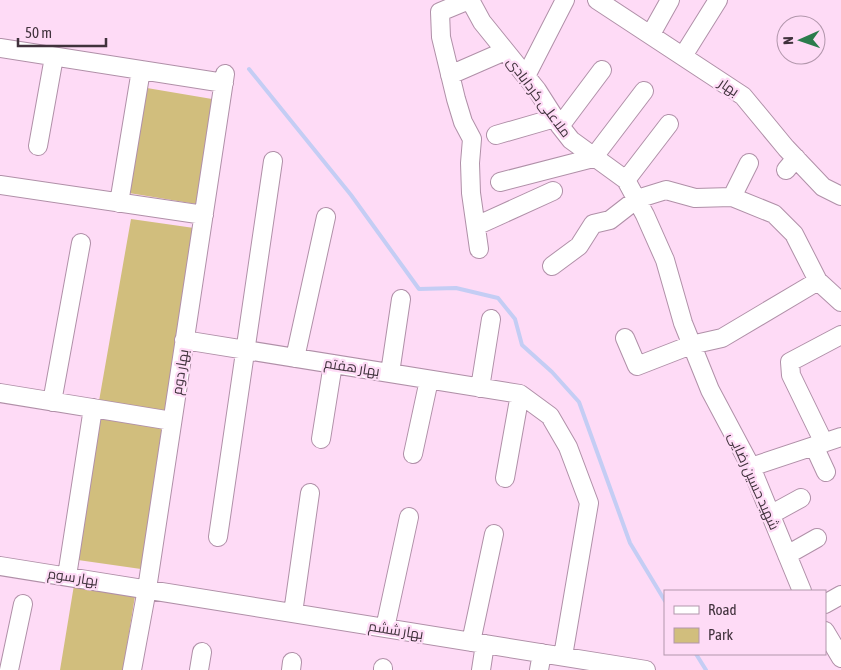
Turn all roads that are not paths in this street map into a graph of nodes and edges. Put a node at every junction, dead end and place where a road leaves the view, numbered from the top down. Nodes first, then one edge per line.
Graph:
1 (469, 0) edge
2 (565, 0) edge
3 (597, 0) edge
4 (670, 0) edge
5 (718, 0) edge
6 (651, 34) junction
7 (0, 48) edge
8 (506, 51) junction
9 (683, 56) junction
10 (54, 57) junction
11 (141, 70) junction
12 (602, 70) dead end
13 (450, 76) junction
14 (526, 76) junction
15 (644, 91) dead end
16 (557, 122) junction
17 (669, 124) dead end
18 (496, 136) dead end
19 (38, 146) dead end
20 (594, 158) junction
21 (274, 161) dead end
22 (749, 163) dead end
23 (626, 180) junction
24 (500, 182) dead end
25 (0, 185) edge
26 (553, 191) dead end
27 (841, 196) edge
28 (732, 197) junction
29 (636, 199) junction
30 (119, 203) junction
31 (204, 215) junction
32 (326, 217) dead end
33 (476, 226) junction
34 (81, 243) dead end
35 (479, 249) dead end
36 (552, 266) dead end
37 (818, 281) junction
38 (400, 300) dead end
39 (841, 302) edge
40 (491, 320) dead end
41 (841, 334) edge
42 (625, 338) dead end
43 (184, 340) junction
44 (691, 344) junction
45 (244, 350) junction
46 (295, 358) junction
47 (334, 364) junction
48 (390, 373) junction
49 (430, 380) junction
50 (480, 388) junction
51 (0, 393) edge
52 (520, 394) junction
53 (52, 402) junction
54 (93, 408) junction
55 (172, 421) junction
56 (841, 437) edge
57 (321, 439) dead end
58 (819, 444) junction
59 (412, 454) dead end
60 (751, 467) junction
61 (826, 472) dead end
62 (505, 478) dead end
63 (310, 493) dead end
64 (801, 498) dead end
65 (770, 515) junction
66 (409, 517) dead end
67 (494, 534) dead end
68 (218, 537) dead end
69 (817, 538) dead end
70 (787, 555) junction
71 (0, 566) edge
72 (68, 576) junction
73 (146, 589) junction
74 (802, 590) edge
75 (841, 595) edge
76 (826, 603) edge
77 (23, 604) dead end
78 (293, 613) junction
79 (385, 628) junction
80 (826, 633) edge
81 (478, 643) junction
82 (202, 652) dead end
83 (563, 656) junction
84 (841, 658) edge
85 (541, 662) edge
86 (622, 668) edge
87 (9, 670) edge
88 (132, 670) edge
89 (199, 670) edge
90 (481, 670) edge
91 (646, 670) edge

1 - 8 street, ملاعلی کردابادی
1 - 13 street
2 - 14 street
3 - 6 street, بهار
4 - 6 street
5 - 9 street
6 - 9 street, بهار
7 - 10 street
8 - 13 street
8 - 14 street, ملاعلی کردابادی
9 - 27 street, بهار
10 - 11 street
10 - 19 street
11 - 30 street
11 - 31 street, بهار دوم
12 - 16 street
13 - 33 street
14 - 16 street, ملاعلی کردابادی
15 - 20 street
16 - 18 street
16 - 20 street, ملاعلی کردابادی
17 - 23 street
20 - 23 street, ملاعلی کردابادی
20 - 24 street
21 - 45 street
22 - 28 street
23 - 29 street, ملاعلی کردابادی
25 - 30 street
26 - 33 street
28 - 29 street
28 - 37 street
29 - 36 street
29 - 44 street, ملاعلی کردابادی
30 - 31 street
31 - 43 street, بهار دوم
32 - 46 street
33 - 35 street
34 - 53 street
37 - 39 street
37 - 44 street
38 - 48 street
40 - 50 street
41 - 58 street
42 - 44 street
43 - 45 street, بهار هفتم
43 - 55 street, بهار دوم
44 - 60 street, شهید حسین رضایی
45 - 46 street, بهار هفتم
45 - 68 street
46 - 47 street, بهار هفتم
47 - 48 street, بهار هفتم
47 - 57 street
48 - 49 street, بهار هفتم
49 - 50 street, بهار هفتم
49 - 59 street
50 - 52 street, بهار هفتم
51 - 53 street
52 - 62 street
52 - 83 street
53 - 54 street
54 - 55 street
54 - 72 street
55 - 73 street, بهار دوم
56 - 58 street
58 - 60 street
58 - 61 street
60 - 65 street, شهید حسین رضایی
63 - 78 street
64 - 65 street
65 - 70 street, شهید حسین رضایی
66 - 79 street
67 - 81 street
69 - 70 street
70 - 74 street, شهید حسین رضایی
71 - 72 street, بهار سوم
72 - 73 street, بهار سوم
73 - 78 street, بهار ششم
73 - 88 street, بهار دوم
75 - 76 street
77 - 87 street
78 - 79 street, بهار ششم
79 - 81 street, بهار ششم
80 - 84 street
81 - 85 street, بهار ششم
81 - 90 street
82 - 89 street
83 - 85 street, بهار ششم
83 - 86 street, بهار ششم
86 - 91 street, بهار ششم

